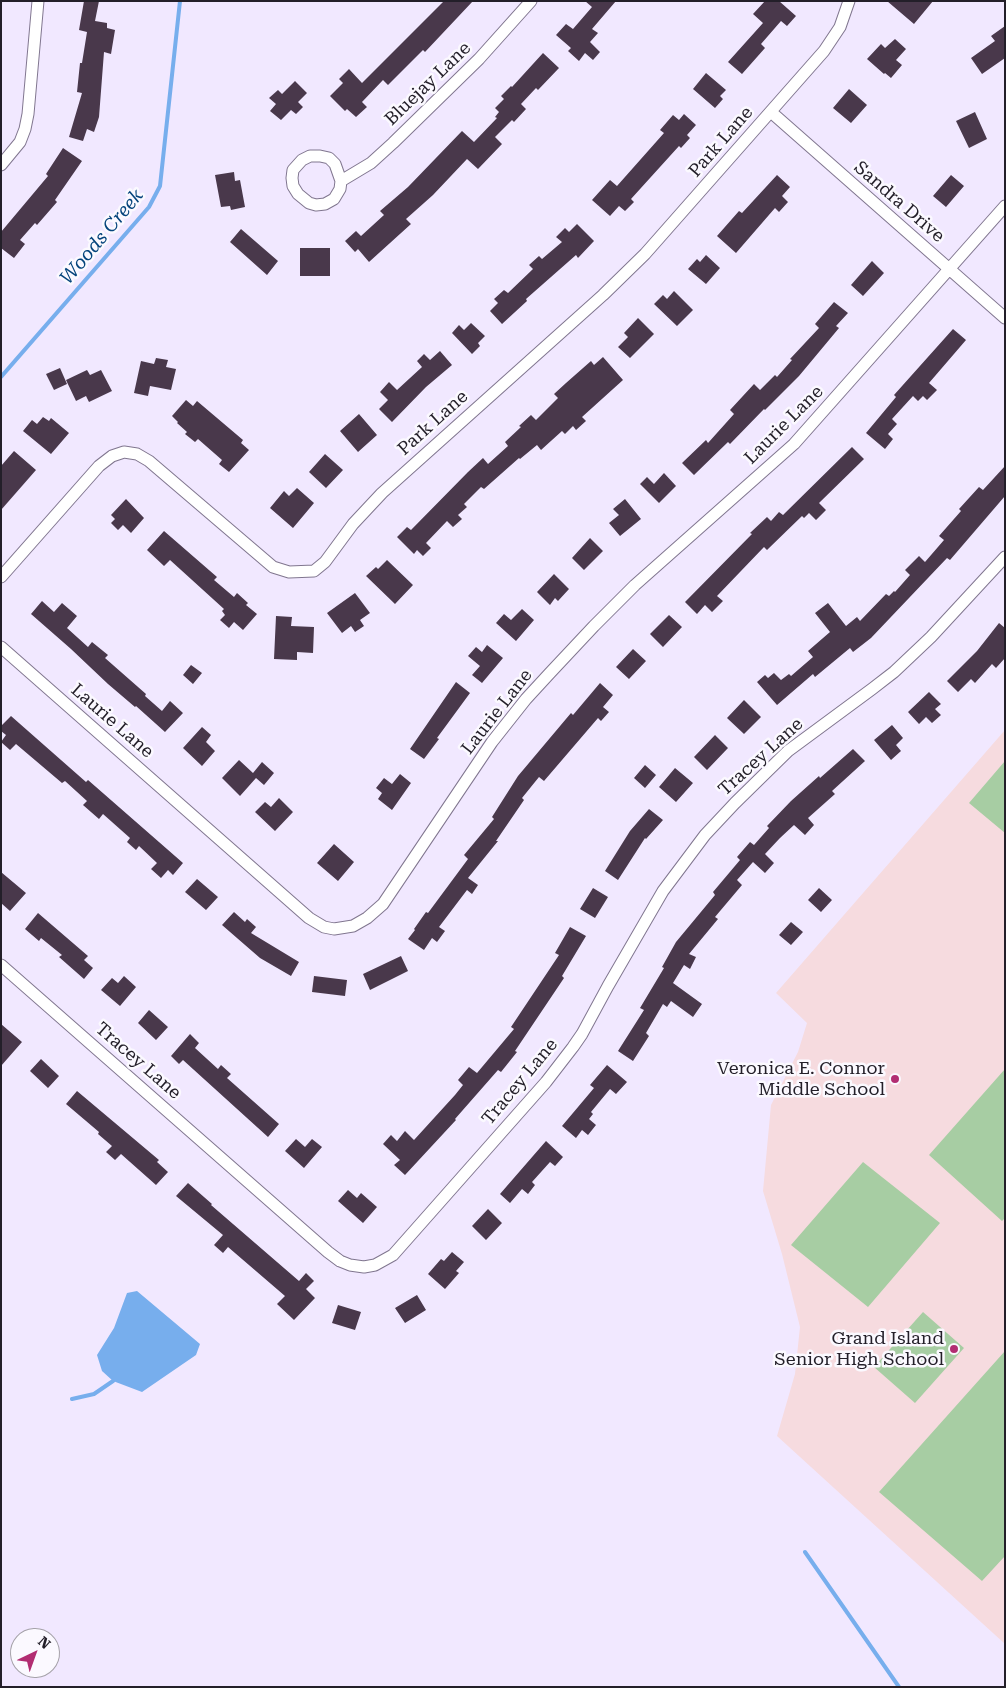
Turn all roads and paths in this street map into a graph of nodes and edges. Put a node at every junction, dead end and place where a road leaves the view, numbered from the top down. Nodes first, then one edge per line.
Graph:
1 (38, 1) edge
2 (531, 1) edge
3 (848, 2) edge
4 (770, 112) junction
5 (1, 165) edge
6 (341, 181) junction
7 (1005, 206) edge
8 (949, 269) junction
9 (1005, 318) edge
10 (1005, 557) edge
11 (1, 577) edge
12 (1, 647) edge
13 (1, 965) edge

1 - 5 street
2 - 6 street, Bluejay Lane
3 - 4 street, Park Lane
4 - 8 street, Sandra Drive
4 - 11 street, Park Lane
6 - 6 street, Bluejay Lane
7 - 8 street, Laurie Lane
8 - 9 street, Sandra Drive
8 - 12 street, Laurie Lane
10 - 13 street, Tracey Lane

